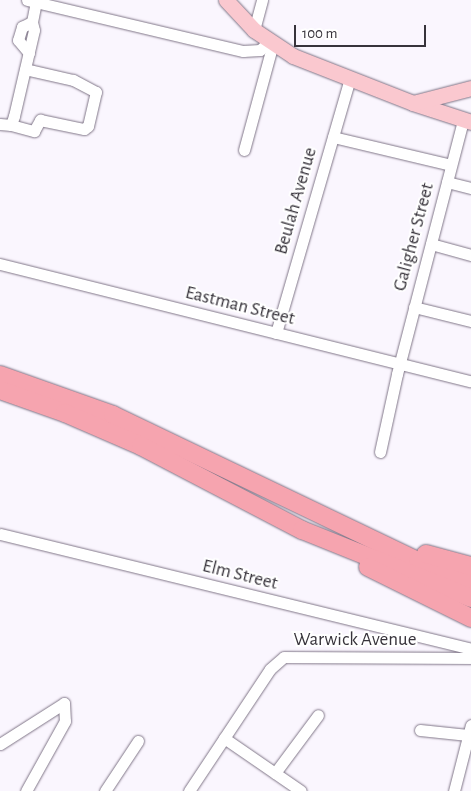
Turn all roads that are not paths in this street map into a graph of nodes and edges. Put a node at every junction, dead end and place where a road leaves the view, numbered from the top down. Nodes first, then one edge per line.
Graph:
1 (226, 0) edge
2 (262, 0) edge
3 (32, 1) edge
4 (254, 30) junction
5 (271, 42) junction
6 (25, 69) junction
7 (350, 78) junction
8 (471, 88) edge
9 (413, 104) junction
10 (467, 121) edge
11 (6, 124) edge
12 (333, 137) junction
13 (244, 150) dead end
14 (451, 165) junction
15 (447, 182) junction
16 (471, 188) edge
17 (431, 244) junction
18 (471, 255) edge
19 (0, 264) edge
20 (414, 307) junction
21 (471, 321) edge
22 (276, 333) junction
23 (400, 364) junction
24 (0, 375) edge
25 (471, 381) edge
26 (0, 390) edge
27 (380, 452) dead end
28 (302, 530) junction
29 (0, 534) edge
30 (382, 542) junction
31 (471, 566) edge
32 (471, 582) edge
33 (471, 598) edge
34 (471, 618) edge
35 (471, 649) edge
36 (471, 658) edge
37 (318, 715) dead end
38 (420, 730) dead end
39 (470, 730) edge
40 (224, 738) junction
41 (138, 741) dead end
42 (0, 744) edge
43 (275, 773) junction
44 (26, 791) edge
45 (105, 791) edge
46 (189, 791) edge
47 (301, 791) edge
48 (454, 791) edge

1 - 4 main road
2 - 4 street
3 - 5 street
3 - 6 street
4 - 5 main road
5 - 7 main road
5 - 13 street
6 - 11 street
6 - 11 street
7 - 9 main road
7 - 12 street, Beulah Avenue
8 - 9 main road
9 - 10 main road
10 - 14 street, Galigher Street
12 - 14 street
12 - 22 street, Beulah Avenue
14 - 15 street, Galigher Street
15 - 16 street
15 - 17 street, Galigher Street
17 - 18 street
17 - 20 street, Galigher Street
19 - 22 street, Eastman Street
20 - 21 street
20 - 23 street, Galigher Street
22 - 23 street, Eastman Street
23 - 25 street, Eastman Street
23 - 27 street, Galigher Street
24 - 30 highway
26 - 28 highway
28 - 33 highway
28 - 34 highway
29 - 35 street, Elm Street
30 - 31 highway
30 - 32 highway
36 - 40 street, Warwick Avenue
37 - 43 street
38 - 39 street
39 - 48 street
40 - 43 street
40 - 46 street, Warwick Avenue
41 - 45 street
42 - 44 street
43 - 47 street

